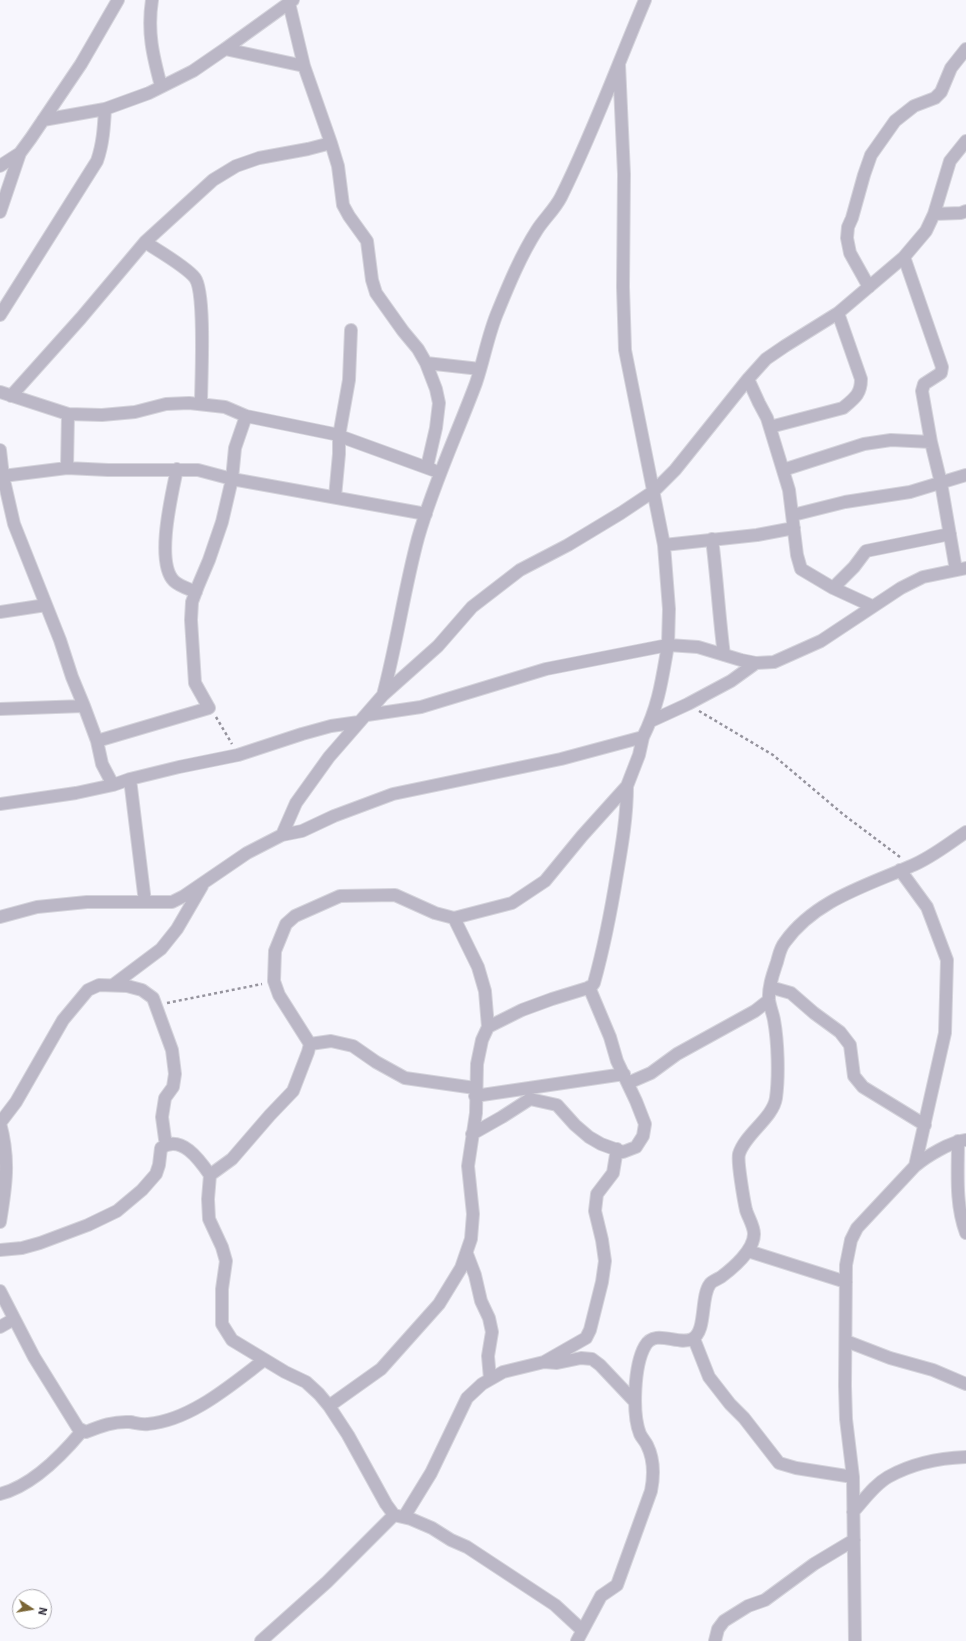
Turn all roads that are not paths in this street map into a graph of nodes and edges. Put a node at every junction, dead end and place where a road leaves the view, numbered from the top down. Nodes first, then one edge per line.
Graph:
1 (118, 0) edge
2 (152, 0) edge
3 (645, 0) edge
4 (291, 1) edge
5 (225, 49) junction
6 (966, 49) edge
7 (619, 64) junction
8 (304, 66) junction
9 (161, 86) junction
10 (105, 109) junction
11 (43, 120) junction
12 (966, 141) edge
13 (331, 143) junction
14 (20, 153) junction
15 (0, 166) edge
16 (966, 211) edge
17 (0, 212) edge
18 (934, 214) junction
19 (145, 242) junction
20 (904, 257) junction
21 (869, 287) junction
22 (838, 313) junction
23 (0, 315) edge
24 (351, 330) dead end
25 (426, 363) junction
26 (480, 369) junction
27 (748, 379) junction
28 (6, 394) edge
29 (201, 404) junction
30 (68, 414) junction
31 (246, 416) junction
32 (770, 427) junction
33 (339, 436) junction
34 (932, 442) junction
35 (0, 450) edge
36 (427, 467) junction
37 (67, 468) junction
38 (177, 469) junction
39 (783, 470) junction
40 (442, 473) junction
41 (966, 475) edge
42 (3, 476) junction
43 (232, 479) junction
44 (941, 483) junction
45 (654, 491) junction
46 (334, 497) junction
47 (426, 514) junction
48 (793, 515) junction
49 (794, 528) junction
50 (950, 534) junction
51 (712, 539) junction
52 (664, 545) junction
53 (961, 569) edge
54 (833, 588) junction
55 (196, 592) junction
56 (46, 605) junction
57 (872, 606) junction
58 (0, 612) edge
59 (668, 645) junction
60 (724, 655) junction
61 (756, 663) junction
62 (383, 695) junction
63 (84, 706) junction
64 (0, 708) edge
65 (363, 718) junction
66 (651, 721) junction
67 (643, 737) junction
68 (97, 741) junction
69 (130, 779) junction
70 (113, 785) junction
71 (627, 786) junction
72 (0, 804) edge
73 (966, 832) edge
74 (282, 836) junction
75 (900, 870) junction
76 (204, 883) junction
77 (145, 902) junction
78 (0, 917) edge
79 (454, 918) junction
80 (113, 985) junction
81 (589, 987) junction
82 (770, 987) junction
83 (769, 1000) junction
84 (488, 1027) junction
85 (310, 1044) junction
86 (626, 1079) junction
87 (475, 1092) junction
88 (0, 1123) edge
89 (925, 1125) junction
90 (472, 1134) junction
91 (962, 1140) edge
92 (167, 1144) junction
93 (617, 1150) junction
94 (915, 1166) junction
95 (210, 1175) junction
96 (0, 1222) edge
97 (966, 1233) edge
98 (0, 1250) edge
99 (748, 1251) junction
100 (467, 1254) junction
101 (846, 1282) junction
102 (0, 1291) edge
103 (14, 1319) junction
104 (0, 1327) edge
105 (694, 1339) junction
106 (846, 1341) junction
107 (264, 1360) junction
108 (544, 1362) junction
109 (490, 1379) junction
110 (966, 1384) edge
111 (635, 1402) junction
112 (329, 1406) junction
113 (82, 1430) junction
114 (966, 1457) edge
115 (853, 1477) junction
116 (0, 1494) edge
117 (853, 1512) junction
118 (399, 1516) junction
119 (854, 1540) junction
120 (582, 1630) junction
121 (262, 1640) edge
122 (576, 1641) edge
123 (715, 1641) edge
124 (855, 1641) edge

1 - 11 street
2 - 9 street
3 - 7 street
4 - 5 street
4 - 8 street
5 - 8 street
5 - 9 street
6 - 21 street
7 - 26 street
7 - 45 street
8 - 13 street
9 - 10 street
10 - 11 street
10 - 23 street
11 - 14 street
12 - 18 street
13 - 19 street
13 - 25 street
14 - 15 street
14 - 17 street
16 - 18 street
18 - 20 street
19 - 28 street
19 - 29 street
20 - 21 street
20 - 34 street
21 - 22 street
22 - 27 street
22 - 32 street
24 - 33 street
25 - 26 street
25 - 36 street
26 - 40 street
27 - 32 street
27 - 45 street
28 - 30 street
29 - 30 street
29 - 31 street
30 - 37 street
31 - 33 street
31 - 43 street
32 - 39 street
33 - 36 street
33 - 46 street
34 - 39 street
34 - 44 street
35 - 42 street
36 - 40 street
37 - 38 street
37 - 42 street
38 - 43 street
38 - 55 street
39 - 48 street
40 - 47 street
41 - 44 street
42 - 56 street
43 - 46 street
43 - 55 street
44 - 48 street
44 - 50 street
45 - 52 street
45 - 62 street
46 - 47 street
47 - 62 street
48 - 49 street
49 - 51 street
49 - 54 street
50 - 53 street
50 - 54 street
51 - 52 street
51 - 60 street
52 - 59 street
53 - 57 street
54 - 57 street
55 - 68 street
56 - 58 street
56 - 63 street
57 - 61 street
59 - 60 street
59 - 65 street
59 - 66 street
60 - 61 street
61 - 66 street
62 - 65 street
63 - 64 street
63 - 68 street
65 - 69 street
65 - 74 street
66 - 67 street
67 - 71 street
67 - 74 street
68 - 70 street
69 - 70 street
69 - 77 street
70 - 72 street
71 - 79 street
71 - 81 street
73 - 75 street
74 - 76 street
75 - 82 street
75 - 89 street
76 - 77 street
76 - 80 street
77 - 78 street
79 - 84 street
79 - 85 street
80 - 88 street
80 - 92 street
81 - 84 street
81 - 86 street
82 - 83 street
82 - 89 street
83 - 86 street
83 - 99 street
84 - 87 street
85 - 87 street
85 - 95 street
86 - 87 street
86 - 93 street
87 - 90 street
88 - 96 street
89 - 94 street
90 - 93 street
90 - 100 street
91 - 94 street
91 - 97 street
92 - 95 street
92 - 98 street
93 - 108 street
94 - 101 street
95 - 107 street
99 - 101 street
99 - 105 street
100 - 109 street
100 - 112 street
101 - 106 street
102 - 103 street
103 - 104 street
103 - 113 street
105 - 111 street
105 - 115 street
106 - 110 street
106 - 115 street
107 - 112 street
107 - 113 street
108 - 109 street
108 - 111 street
109 - 118 street
111 - 120 street
112 - 118 street
113 - 116 street
114 - 117 street
115 - 117 street
117 - 119 street
118 - 120 street
118 - 121 street
119 - 123 street
119 - 124 street
120 - 122 street

